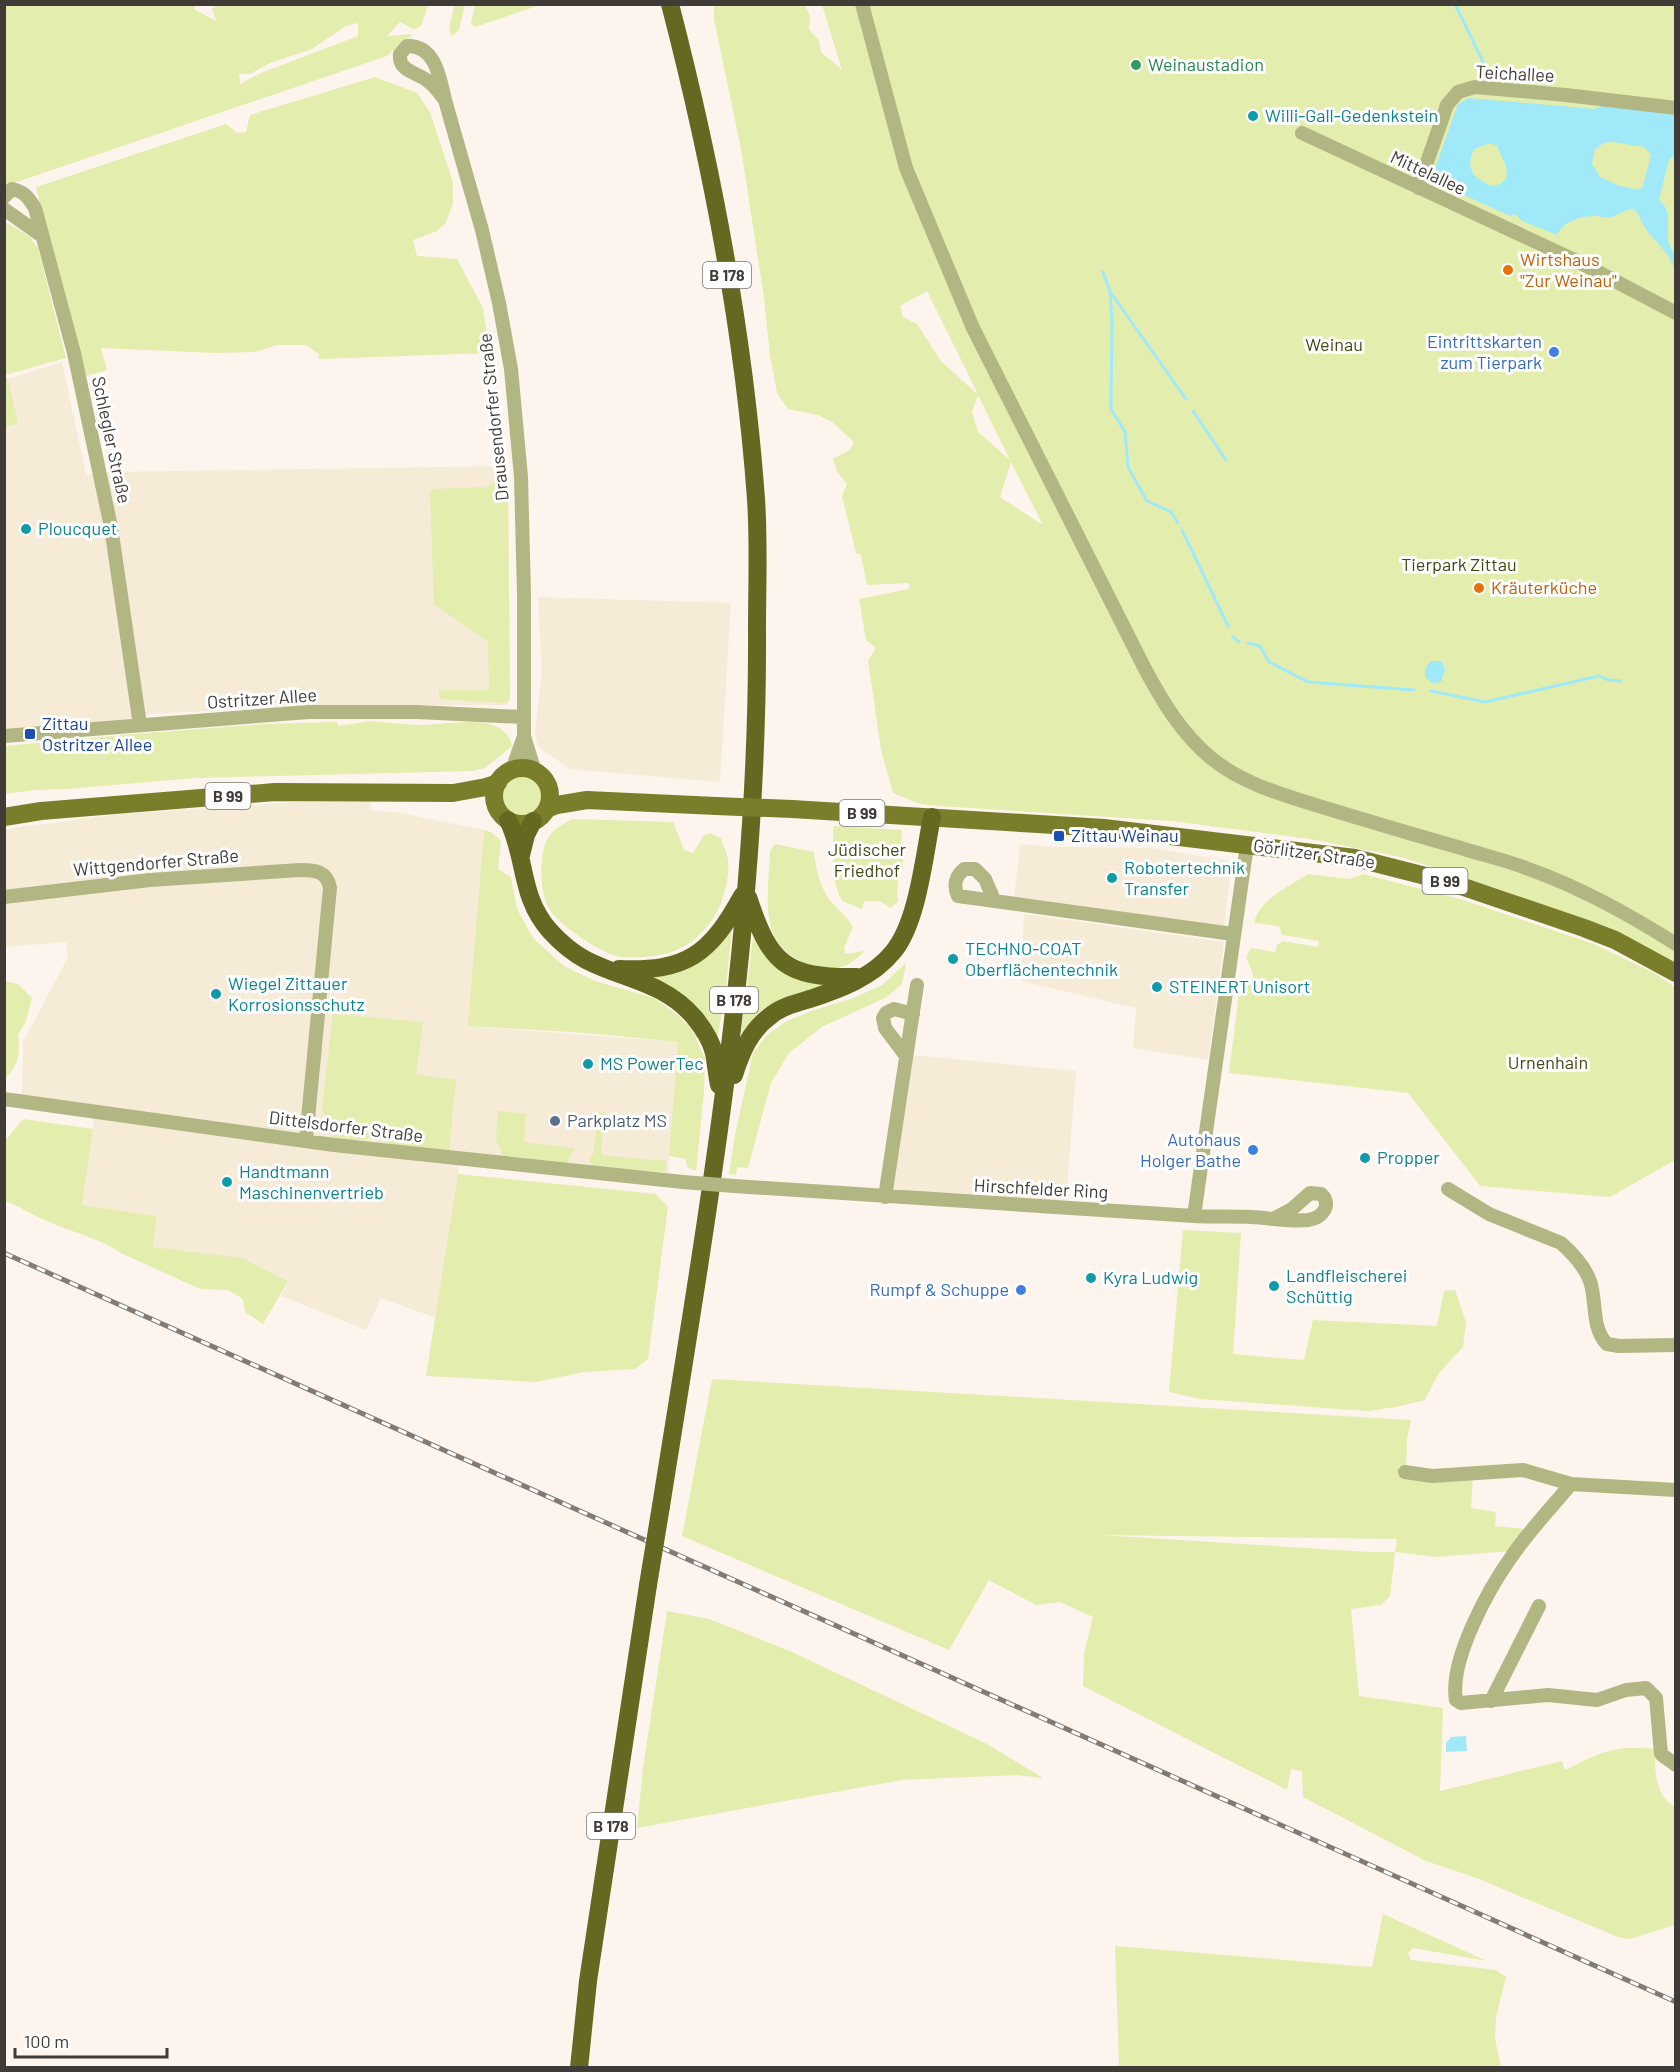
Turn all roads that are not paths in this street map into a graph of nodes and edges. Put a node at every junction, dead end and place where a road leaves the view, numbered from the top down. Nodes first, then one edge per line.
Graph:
1 (670, 4) edge
2 (862, 4) edge
3 (445, 100) dead end
4 (1676, 108) edge
5 (1302, 133) dead end
6 (1418, 188) junction
7 (4, 196) edge
8 (4, 209) edge
9 (42, 236) junction
10 (1676, 313) edge
11 (523, 717) junction
12 (140, 725) junction
13 (4, 736) edge
14 (524, 736) junction
15 (512, 770) junction
16 (535, 772) junction
17 (498, 783) junction
18 (548, 787) junction
19 (453, 793) junction
20 (587, 800) junction
21 (496, 806) junction
22 (540, 815) junction
23 (4, 817) edge
24 (932, 817) junction
25 (508, 820) junction
26 (1247, 844) junction
27 (520, 857) junction
28 (746, 889) junction
29 (4, 897) edge
30 (994, 900) dead end
31 (1233, 934) junction
32 (1676, 944) edge
33 (606, 969) junction
34 (1676, 973) edge
35 (862, 977) junction
36 (917, 985) dead end
37 (913, 1014) junction
38 (906, 1056) junction
39 (4, 1100) edge
40 (723, 1111) junction
41 (306, 1140) junction
42 (734, 1186) joint
43 (1448, 1189) dead end
44 (885, 1197) junction
45 (1194, 1216) junction
46 (1273, 1219) dead end
47 (1676, 1345) edge
48 (1406, 1472) dead end
49 (1571, 1484) junction
50 (1676, 1490) edge
51 (1539, 1606) dead end
52 (1491, 1701) junction
53 (1676, 1765) edge
54 (579, 2067) edge

1 - 28 highway, B 178
2 - 32 street
3 - 11 street, Drausendorfer Straße
4 - 6 street, Teichallee
5 - 6 street, Mittelallee
6 - 10 street, Mittelallee
7 - 9 street, Schlegler Straße
8 - 9 street
9 - 12 street, Schlegler Straße
11 - 12 street, Ostritzer Allee
11 - 14 street, Drausendorfer Straße
12 - 13 street, Ostritzer Allee
14 - 15 street, Drausendorfer Straße
14 - 16 street, Drausendorfer Straße
15 - 16 main road
15 - 17 main road
16 - 18 main road
17 - 19 main road, B 99
17 - 21 main road
18 - 20 main road, B 99
18 - 22 main road
19 - 21 main road, B 99
19 - 23 main road, B 99
20 - 22 main road, B 99
20 - 24 main road, B 99, bridge
21 - 25 main road
22 - 25 main road
22 - 27 highway
24 - 26 main road, Görlitzer Straße / B 99
24 - 35 highway
25 - 27 highway
26 - 31 street
26 - 34 main road, Görlitzer Straße / B 99
27 - 33 highway
28 - 33 highway
28 - 35 highway
28 - 40 highway, B 178
29 - 41 street, Wittgendorfer Straße
30 - 31 street
31 - 45 street
33 - 40 highway
35 - 40 highway
36 - 37 street
37 - 38 street
37 - 38 street
38 - 44 street
39 - 41 street, Dittelsdorfer Straße
40 - 54 highway, B 178, bridge
41 - 42 street, Dittelsdorfer Straße, bridge
42 - 44 street, Hirschfelder Ring
43 - 47 street
44 - 45 street, Hirschfelder Ring
45 - 46 street, Hirschfelder Ring
48 - 49 street
49 - 50 street
49 - 52 street
51 - 52 street
52 - 53 street

